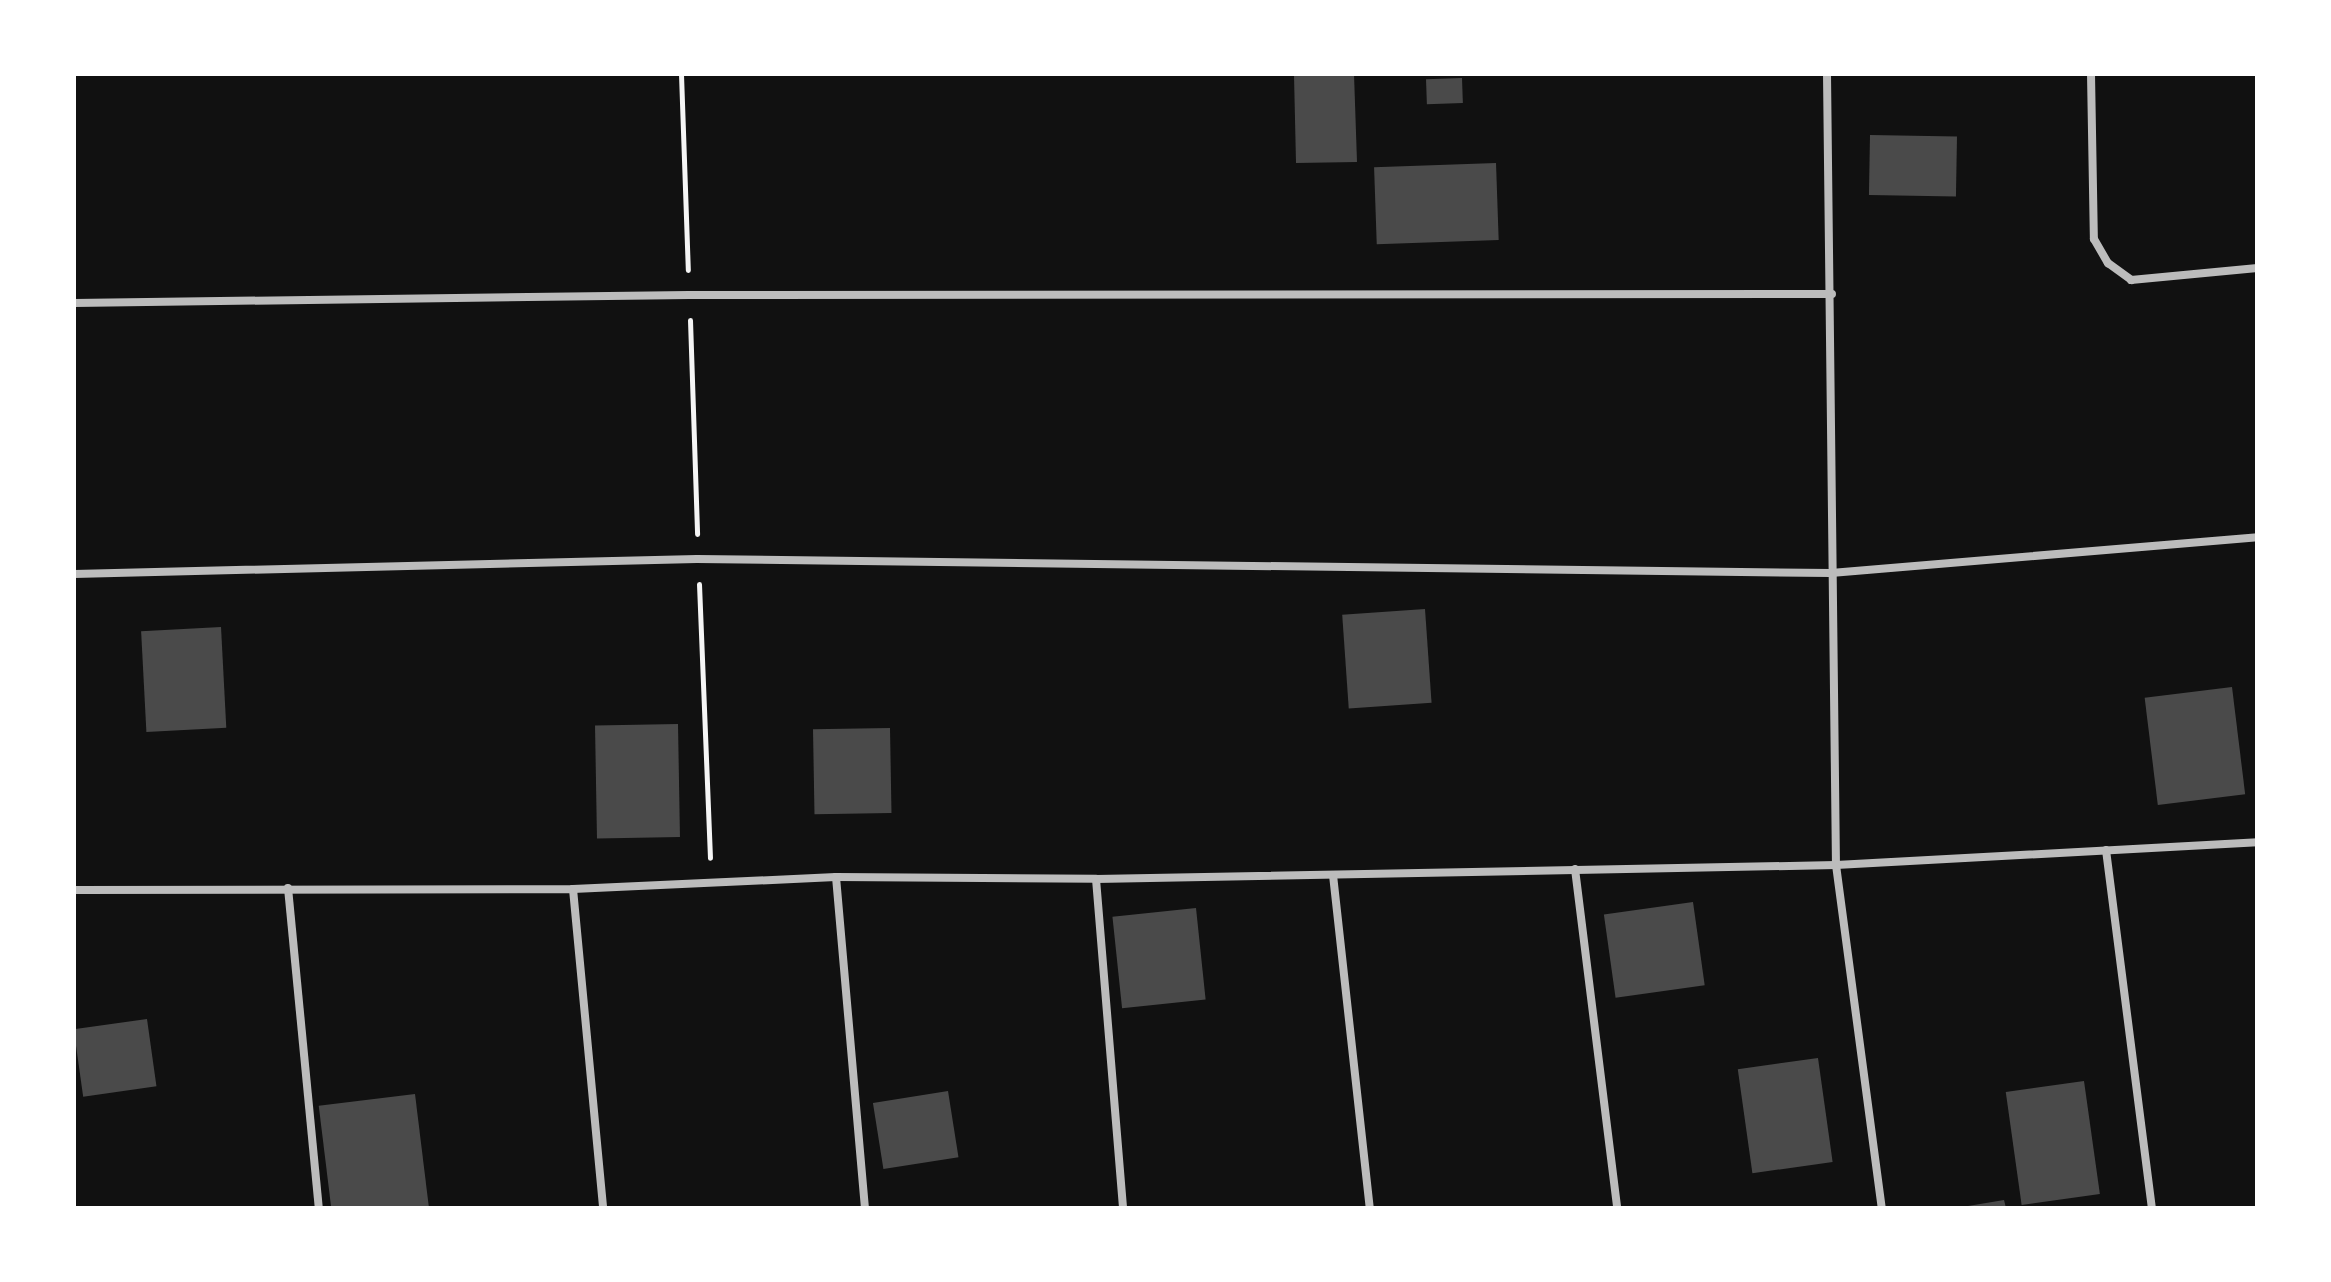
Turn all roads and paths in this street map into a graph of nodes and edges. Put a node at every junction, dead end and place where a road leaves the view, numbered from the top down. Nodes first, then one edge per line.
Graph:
1 (681, 74) edge
2 (1827, 74) edge
3 (2091, 74) edge
4 (2257, 268) edge
5 (1832, 294) junction
6 (689, 295) junction
7 (74, 303) edge
8 (2257, 537) edge
9 (697, 559) junction
10 (1831, 573) junction
11 (74, 574) edge
12 (2257, 842) edge
13 (2106, 850) junction
14 (1836, 865) junction
15 (1575, 869) junction
16 (1333, 875) junction
17 (836, 877) junction
18 (1096, 879) junction
19 (711, 883) junction
20 (288, 888) junction
21 (573, 889) junction
22 (74, 890) edge
23 (319, 1208) edge
24 (603, 1208) edge
25 (865, 1208) edge
26 (1123, 1208) edge
27 (1370, 1208) edge
28 (1617, 1208) edge
29 (1882, 1208) edge
30 (2152, 1208) edge

1 - 6 path
2 - 5 street
3 - 4 street
5 - 6 street
5 - 10 street
6 - 7 street
6 - 9 path
8 - 10 street
9 - 10 street
9 - 11 street
9 - 19 path
10 - 14 street
12 - 13 street
13 - 14 street
13 - 30 street
14 - 15 street
14 - 29 street
15 - 16 street
15 - 28 street
16 - 18 street
16 - 27 street
17 - 18 street
17 - 19 street
17 - 25 street
18 - 26 street
19 - 21 street
20 - 21 street
20 - 22 street
20 - 23 street
21 - 24 street

